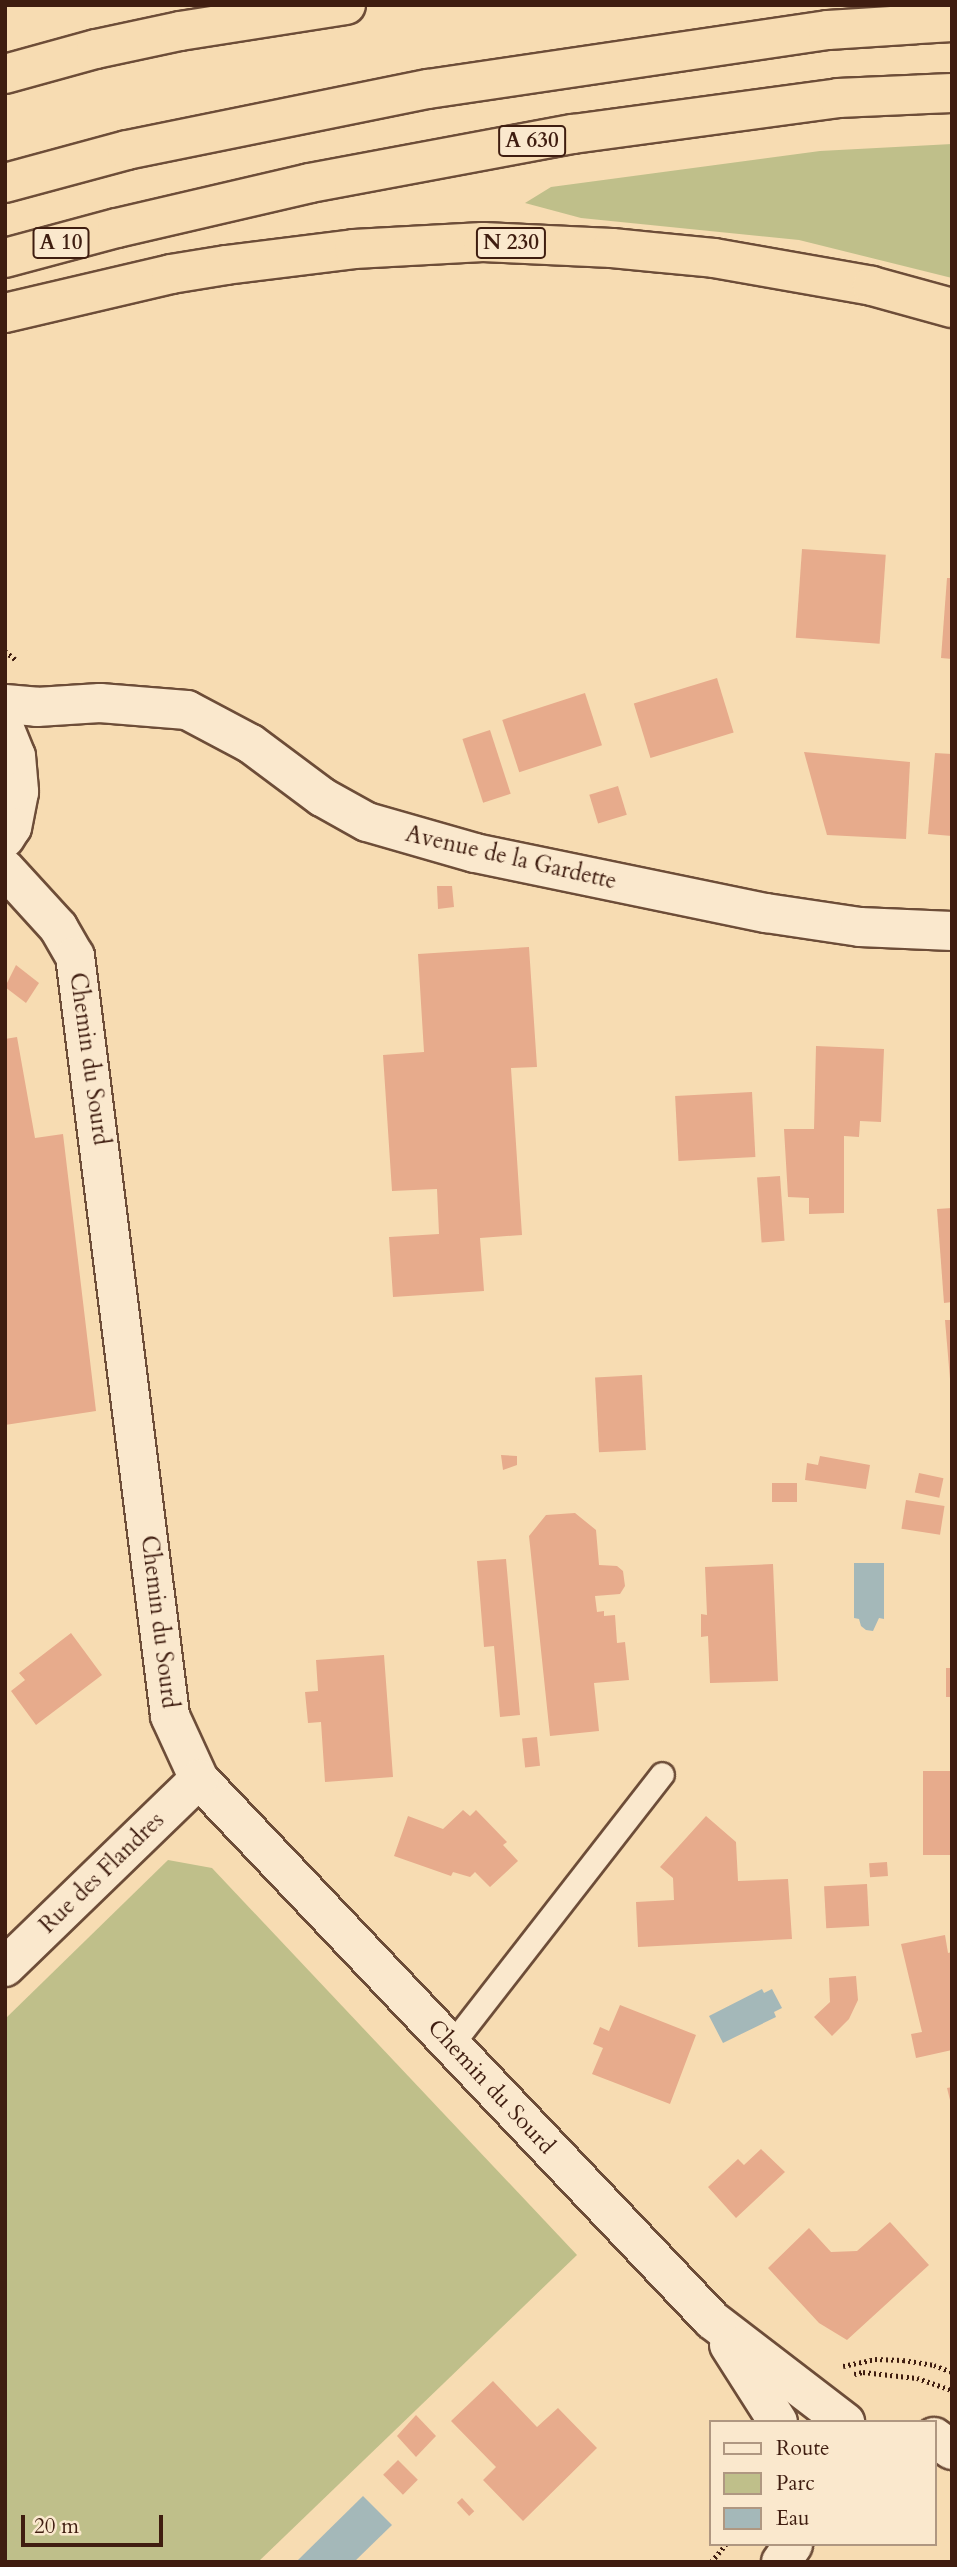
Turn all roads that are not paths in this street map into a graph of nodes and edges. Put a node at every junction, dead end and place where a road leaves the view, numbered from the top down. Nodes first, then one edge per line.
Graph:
1 (346, 5) edge
2 (952, 22) edge
3 (5, 74) edge
4 (952, 93) edge
5 (5, 184) edge
6 (117, 228) joint
7 (5, 258) edge
8 (952, 307) edge
9 (5, 313) edge
10 (100, 703) junction
11 (5, 704) edge
12 (10, 743) edge
13 (5, 838) edge
14 (5, 869) edge
15 (952, 932) edge
16 (663, 1774) dead end
17 (199, 1779) junction
18 (5, 1967) edge
19 (452, 2045) junction
20 (712, 2320) junction
21 (777, 2420) edge
22 (842, 2420) edge

1 - 3 highway
2 - 5 highway
4 - 6 highway, A 630
6 - 7 highway, A 10
8 - 9 highway, N 230
10 - 11 street, Avenue de la Gardette
10 - 12 street, Avenue de la Gardette
10 - 15 street, Avenue de la Gardette
12 - 13 street
14 - 17 street, Chemin du Sourd
16 - 19 lane
17 - 18 street, Rue des Flandres
17 - 19 street, Chemin du Sourd
19 - 20 street, Chemin du Sourd
20 - 21 street, Chemin du Sourd
20 - 22 street, Chemin du Sourd

